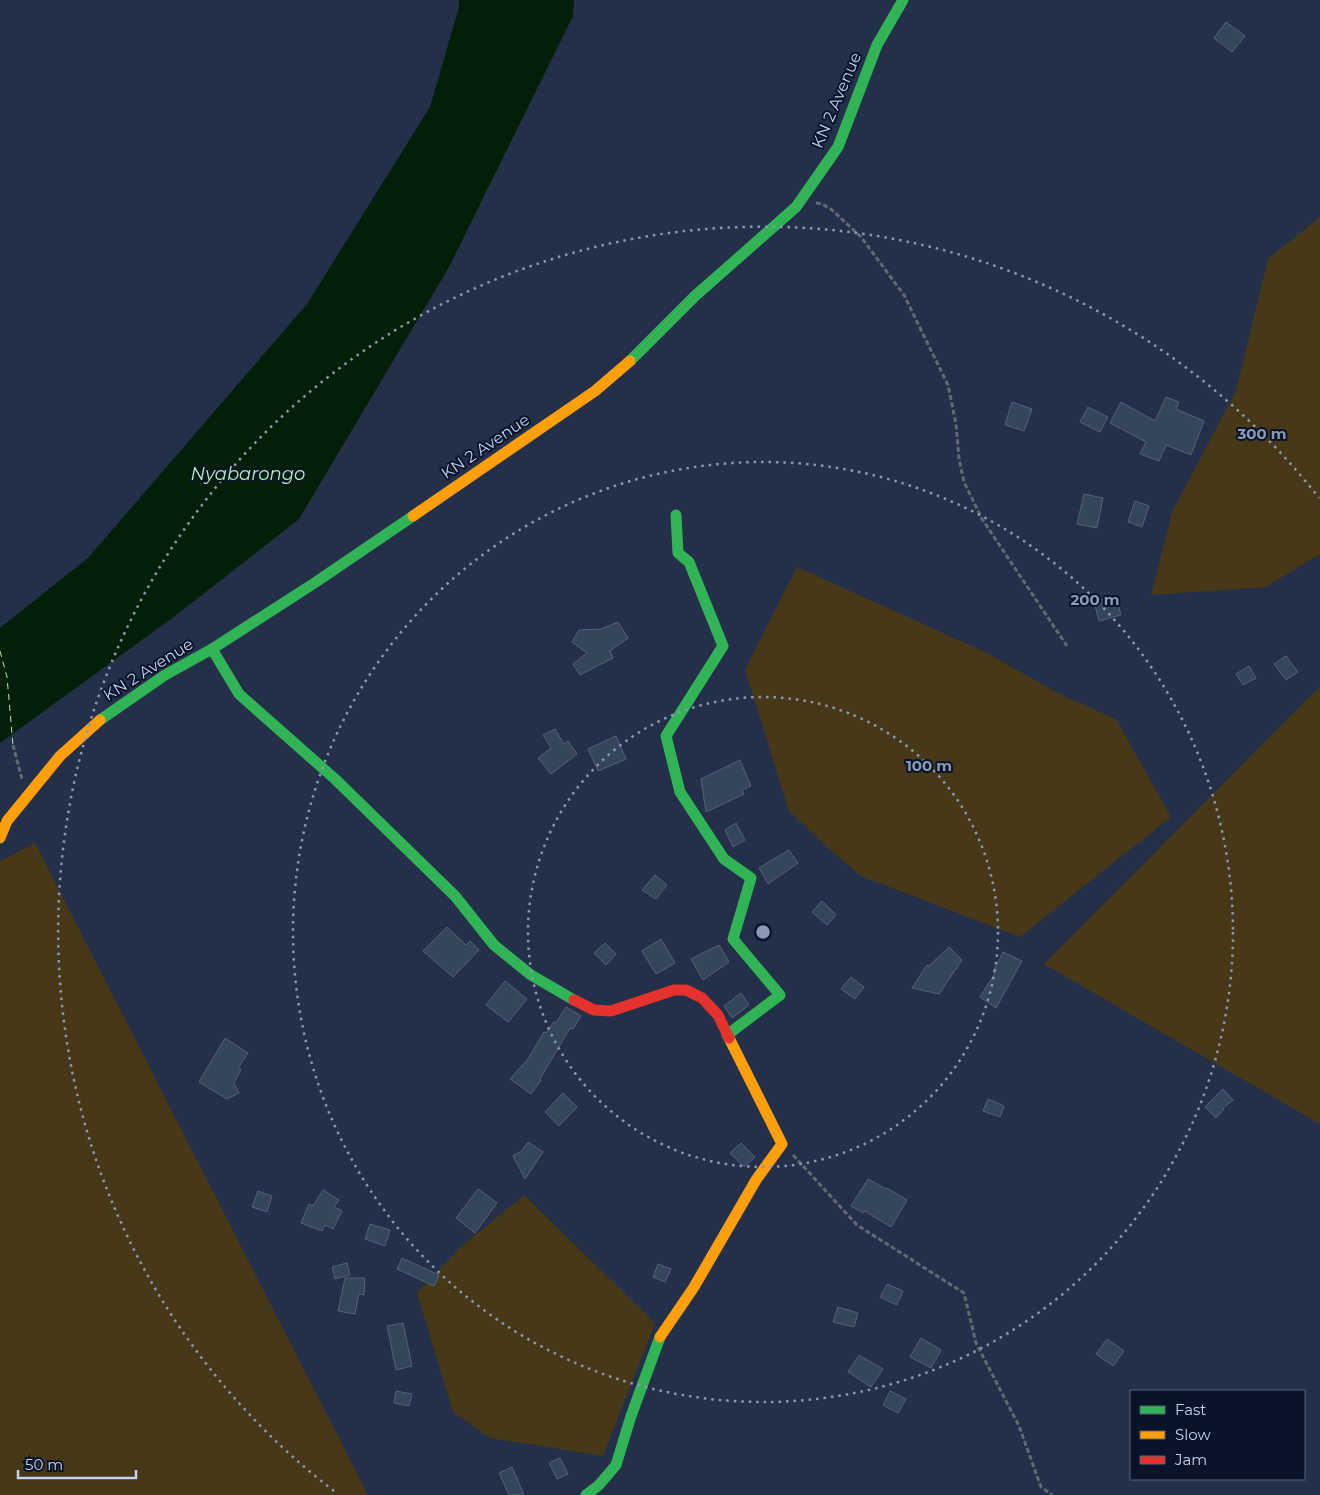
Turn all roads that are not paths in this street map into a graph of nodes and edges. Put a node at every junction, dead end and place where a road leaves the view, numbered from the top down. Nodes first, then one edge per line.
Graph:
1 (903, 0) edge
2 (676, 515) dead end
3 (212, 649) junction
4 (0, 838) edge
5 (728, 1035) junction
6 (586, 1495) edge

1 - 3 street, KN 2 Avenue
2 - 5 street
3 - 4 street, KN 2 Avenue
3 - 5 street
5 - 6 street

